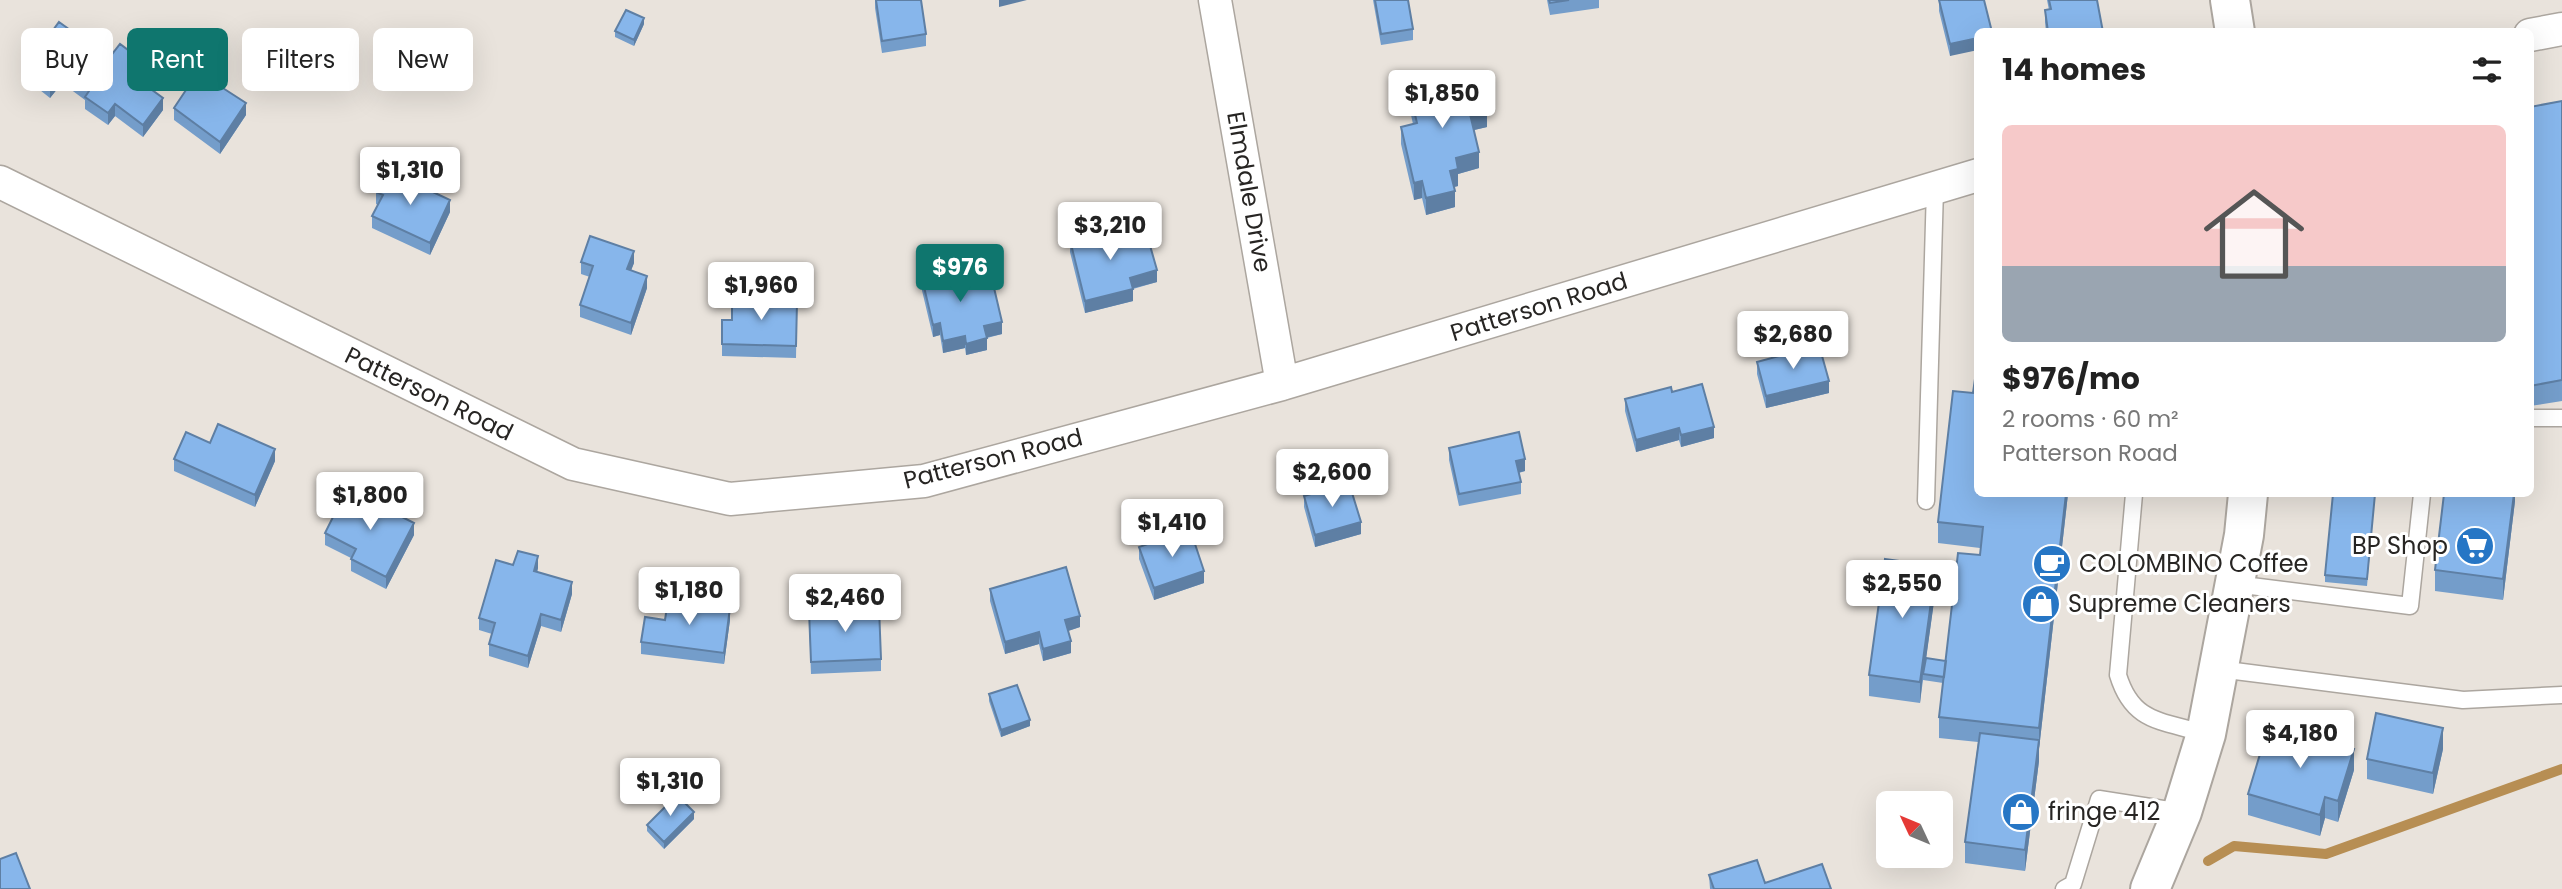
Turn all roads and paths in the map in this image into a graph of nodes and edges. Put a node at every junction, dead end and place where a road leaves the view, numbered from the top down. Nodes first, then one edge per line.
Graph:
1 (1216, 0) edge
2 (2230, 0) edge
3 (2234, 28) edge
4 (2562, 29) edge
5 (2534, 34) edge
6 (1974, 176) edge
7 (0, 182) edge
8 (1935, 188) junction
9 (1282, 384) junction
10 (2534, 418) edge
11 (2562, 418) edge
12 (2134, 497) edge
13 (2248, 497) edge
14 (2422, 497) edge
15 (1926, 501) dead end
16 (2235, 584) junction
17 (2219, 669) junction
18 (2562, 695) edge
19 (2206, 734) junction
20 (2182, 812) junction
21 (2069, 886) edge
22 (2150, 889) edge

1 - 9 street, Elmdale Drive
2 - 3 main road
4 - 5 street
6 - 8 street, Patterson Road
7 - 9 street, Patterson Road
8 - 9 street, Patterson Road
8 - 15 lane
10 - 11 lane
12 - 19 lane
13 - 16 main road
14 - 16 lane
16 - 17 main road
17 - 18 lane
17 - 19 main road
19 - 20 main road
20 - 21 lane
20 - 22 main road

